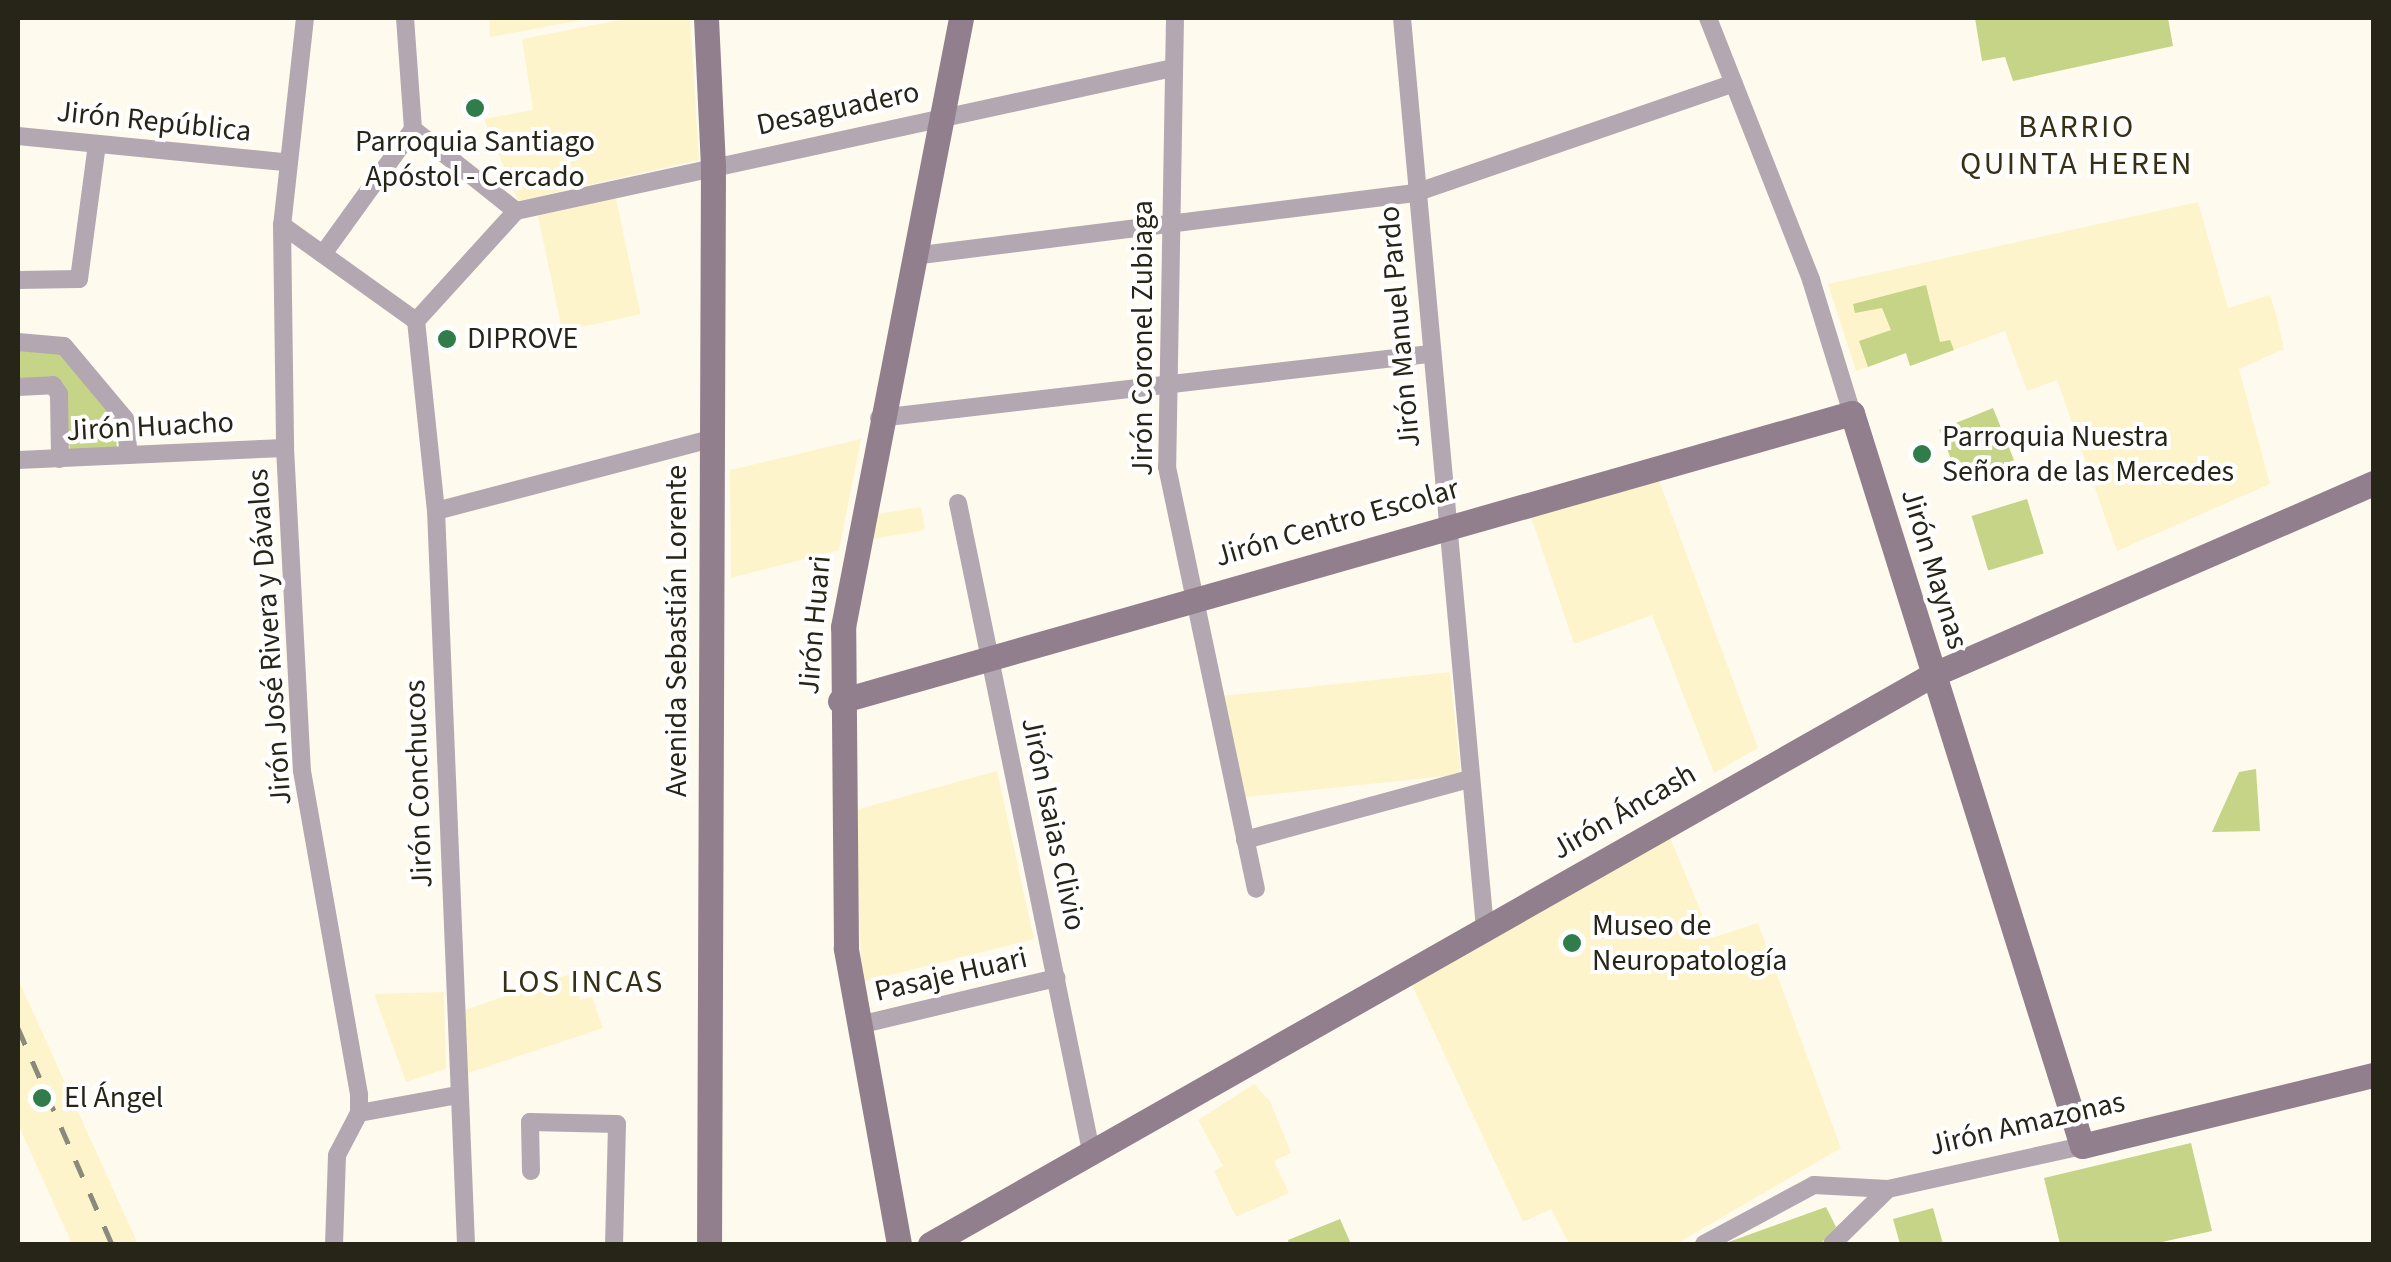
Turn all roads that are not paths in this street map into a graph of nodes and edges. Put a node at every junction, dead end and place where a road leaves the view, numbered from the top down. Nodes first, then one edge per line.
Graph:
1 (305, 18) edge
2 (404, 18) edge
3 (706, 18) edge
4 (961, 18) edge
5 (1174, 18) edge
6 (1195, 18) edge
7 (1402, 18) edge
8 (1708, 18) edge
9 (1173, 68) junction
10 (1734, 83) junction
11 (946, 114) junction
12 (413, 129) junction
13 (18, 136) edge
14 (96, 144) junction
15 (18, 156) edge
16 (285, 162) junction
17 (714, 165) junction
18 (1414, 192) junction
19 (516, 210) junction
20 (282, 225) junction
21 (1169, 226) junction
22 (323, 254) junction
23 (913, 256) junction
24 (18, 280) edge
25 (416, 322) junction
26 (18, 342) edge
27 (1430, 354) junction
28 (1166, 384) junction
29 (18, 386) edge
30 (1852, 413) junction
31 (879, 418) junction
32 (711, 438) junction
33 (286, 448) junction
34 (129, 455) junction
35 (60, 458) junction
36 (18, 460) edge
37 (2374, 483) edge
38 (958, 504) dead end
39 (436, 512) junction
40 (1446, 525) junction
41 (1193, 598) junction
42 (990, 654) junction
43 (1932, 675) junction
44 (840, 701) junction
45 (1470, 778) junction
46 (1245, 840) junction
47 (1256, 889) dead end
48 (1485, 929) junction
49 (1056, 978) junction
50 (859, 1025) junction
51 (2374, 1075) edge
52 (458, 1094) junction
53 (359, 1113) junction
54 (2082, 1146) junction
55 (1092, 1156) junction
56 (531, 1170) dead end
57 (1888, 1189) junction
58 (334, 1244) edge
59 (466, 1244) edge
60 (614, 1244) edge
61 (709, 1244) edge
62 (899, 1244) edge
63 (930, 1244) edge
64 (1704, 1244) edge
65 (1832, 1244) edge

1 - 16 street, Jirón José Rivera y Dávalos
2 - 12 street
3 - 17 street, Avenida Sebastián Lorente
4 - 11 street, Jirón Huari
5 - 6 street
5 - 9 street, Jirón Coronel Zubiaga
7 - 18 street, Jirón Manuel Pardo
8 - 10 street, Jirón Maynas
9 - 11 street, Desaguadero
9 - 21 street, Jirón Coronel Zubiaga
10 - 18 street
10 - 30 street, Jirón Maynas
11 - 17 street, Desaguadero
11 - 23 street, Jirón Huari
12 - 19 street
12 - 22 street
13 - 14 street, Jirón República
13 - 15 street
14 - 16 street, Jirón República
14 - 24 street
16 - 20 street, Jirón José Rivera y Dávalos
17 - 19 street, Desaguadero
17 - 32 street, Avenida Sebastián Lorente
18 - 21 street
18 - 27 street, Jirón Manuel Pardo
19 - 25 street
20 - 22 street
20 - 33 street, Jirón José Rivera y Dávalos
21 - 23 street
21 - 28 street, Jirón Coronel Zubiaga
22 - 25 street
23 - 31 street, Jirón Huari
25 - 39 street, Jirón Conchucos
26 - 34 street
27 - 28 street
27 - 40 street, Jirón Manuel Pardo
28 - 31 street
28 - 41 street, Jirón Coronel Zubiaga
29 - 35 street
30 - 40 street, Jirón Centro Escolar
30 - 43 street, Jirón Maynas
31 - 44 street, Jirón Huari
32 - 39 street
32 - 61 street, Avenida Sebastián Lorente
33 - 34 street, Jirón Huacho
33 - 53 street, Jirón José Rivera y Dávalos
34 - 35 street, Jirón Huacho
35 - 36 street, Jirón Huacho
37 - 43 street, Jirón Áncash
38 - 42 street, Jirón Isaias Clivio
39 - 52 street, Jirón Conchucos
40 - 41 street, Jirón Centro Escolar
40 - 45 street, Jirón Manuel Pardo
41 - 42 street, Jirón Centro Escolar
41 - 46 street, Jirón Coronel Zubiaga
42 - 44 street, Jirón Centro Escolar
42 - 49 street, Jirón Isaias Clivio
43 - 48 street, Jirón Áncash
43 - 54 street, Jirón Maynas
44 - 50 street, Jirón Huari
45 - 46 street
45 - 48 street, Jirón Manuel Pardo
46 - 47 street, Jirón Coronel Zubiaga
48 - 55 street, Jirón Áncash
49 - 50 street, Pasaje Huari
49 - 55 street, Jirón Isaias Clivio
50 - 62 street, Jirón Huari
51 - 54 street, Jirón Amazonas
52 - 53 street
52 - 59 street, Jirón Conchucos
53 - 58 street
54 - 57 street, Jirón Amazonas
55 - 63 street, Jirón Áncash
56 - 60 street
57 - 64 street, Jirón Amazonas
57 - 65 street

